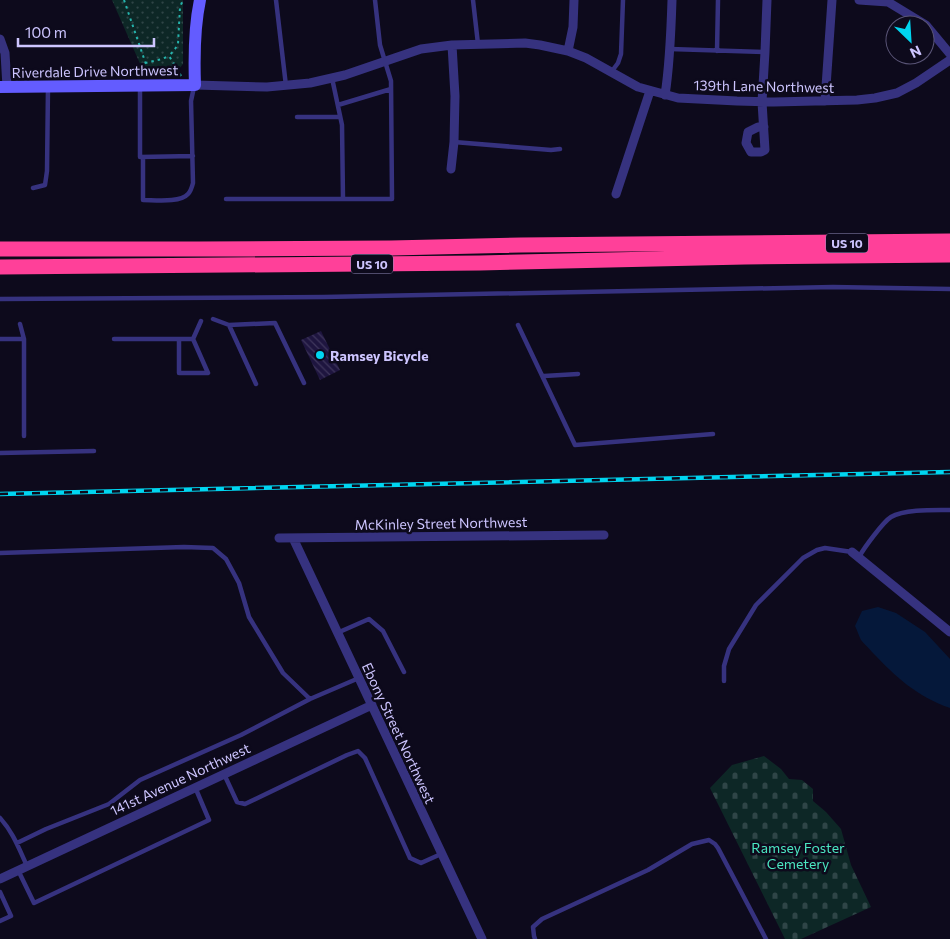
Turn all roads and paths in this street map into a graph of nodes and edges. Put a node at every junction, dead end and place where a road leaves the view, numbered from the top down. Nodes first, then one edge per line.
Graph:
1 (124, 0) edge
2 (183, 0) edge
3 (200, 0) edge
4 (276, 0) edge
5 (374, 0) edge
6 (474, 0) edge
7 (574, 0) edge
8 (623, 0) edge
9 (672, 0) edge
10 (718, 0) edge
11 (767, 0) edge
12 (832, 0) edge
13 (859, 0) edge
14 (0, 39) edge
15 (478, 44) junction
16 (452, 45) junction
17 (670, 48) junction
18 (568, 51) junction
19 (716, 51) junction
20 (766, 52) junction
21 (950, 54) edge
22 (169, 56) junction
23 (950, 60) edge
24 (385, 61) junction
25 (145, 63) junction
26 (612, 72) junction
27 (181, 75) dead end
28 (332, 78) junction
29 (195, 85) junction
30 (3, 86) edge
31 (48, 86) junction
32 (146, 86) junction
33 (286, 86) junction
34 (391, 89) junction
35 (650, 91) junction
36 (665, 95) junction
37 (826, 101) junction
38 (762, 102) junction
39 (338, 105) junction
40 (340, 116) junction
41 (297, 117) dead end
42 (764, 127) dead end
43 (454, 142) junction
44 (560, 149) dead end
45 (193, 156) junction
46 (143, 157) junction
47 (451, 169) dead end
48 (33, 188) dead end
49 (616, 194) dead end
50 (226, 199) dead end
51 (343, 199) junction
52 (950, 241) edge
53 (0, 249) edge
54 (950, 256) edge
55 (0, 267) edge
56 (950, 289) edge
57 (0, 299) edge
58 (213, 319) dead end
59 (201, 321) dead end
60 (20, 324) dead end
61 (229, 325) junction
62 (518, 325) dead end
63 (24, 339) junction
64 (114, 339) dead end
65 (179, 339) junction
66 (193, 339) junction
67 (0, 340) edge
68 (578, 374) dead end
69 (544, 376) junction
70 (304, 383) dead end
71 (256, 384) dead end
72 (713, 434) dead end
73 (24, 436) dead end
74 (94, 451) dead end
75 (0, 453) edge
76 (950, 510) edge
77 (604, 535) dead end
78 (279, 538) dead end
79 (292, 538) junction
80 (0, 553) edge
81 (856, 555) junction
82 (950, 632) edge
83 (337, 633) junction
84 (404, 672) dead end
85 (358, 678) junction
86 (724, 681) dead end
87 (310, 699) junction
88 (372, 705) junction
89 (224, 774) junction
90 (195, 787) junction
91 (0, 818) edge
92 (17, 843) junction
93 (442, 854) junction
94 (22, 868) junction
95 (0, 879) edge
96 (0, 892) edge
97 (0, 921) edge
98 (482, 939) edge
99 (535, 939) edge
100 (766, 939) edge

1 - 25 path
2 - 22 path
3 - 29 street, Riverdale Drive Northwest
4 - 33 lane
5 - 24 lane
6 - 15 lane
7 - 18 street
8 - 26 lane
9 - 17 street
10 - 19 lane
11 - 20 street
12 - 37 street
13 - 21 street
14 - 30 street
15 - 16 street, 139th Lane Northwest
15 - 18 street, 139th Lane Northwest
16 - 24 street, 139th Lane Northwest
16 - 43 street
17 - 19 lane
17 - 36 street
18 - 26 street, 139th Lane Northwest
19 - 20 lane
20 - 38 street
22 - 25 path
22 - 27 path
23 - 37 street, 139th Lane Northwest
24 - 28 street, 139th Lane Northwest
24 - 34 lane
25 - 32 path
26 - 35 street, 139th Lane Northwest
28 - 33 street, 139th Lane Northwest
28 - 39 lane
29 - 32 street, Riverdale Drive Northwest
29 - 33 street, 139th Lane Northwest
29 - 45 lane
30 - 31 street, Riverdale Drive Northwest
31 - 32 street, Riverdale Drive Northwest
31 - 48 lane
32 - 46 lane
34 - 39 lane
34 - 51 lane
35 - 36 street, 139th Lane Northwest
35 - 49 street
36 - 38 street, 139th Lane Northwest
37 - 38 street, 139th Lane Northwest
38 - 42 street
39 - 40 lane
40 - 41 lane
40 - 51 lane
43 - 44 lane
43 - 47 street
45 - 46 lane
45 - 46 lane
50 - 51 lane
52 - 53 highway, US 10
54 - 55 highway, US 10
56 - 57 lane
58 - 61 lane
59 - 66 lane
60 - 63 lane
61 - 70 lane
61 - 71 lane
62 - 69 lane
63 - 67 lane
63 - 73 lane
64 - 65 lane
65 - 66 lane
65 - 66 lane
68 - 69 lane
69 - 72 lane
74 - 75 lane
76 - 81 lane
77 - 79 street, McKinley Street Northwest
78 - 79 street, McKinley Street Northwest
79 - 83 street, Ebony Street Northwest
80 - 87 lane
81 - 82 street
81 - 86 lane
83 - 84 lane
83 - 85 street, Ebony Street Northwest
85 - 87 lane
85 - 88 street, Ebony Street Northwest
87 - 92 lane
88 - 89 street, 141st Avenue Northwest
88 - 93 street, Ebony Street Northwest
89 - 90 street, 141st Avenue Northwest
89 - 93 lane
90 - 94 street, 141st Avenue Northwest
90 - 94 lane
91 - 92 lane
92 - 94 lane
93 - 98 street, Ebony Street Northwest
94 - 95 street, 141st Avenue Northwest
96 - 97 lane
99 - 100 lane

